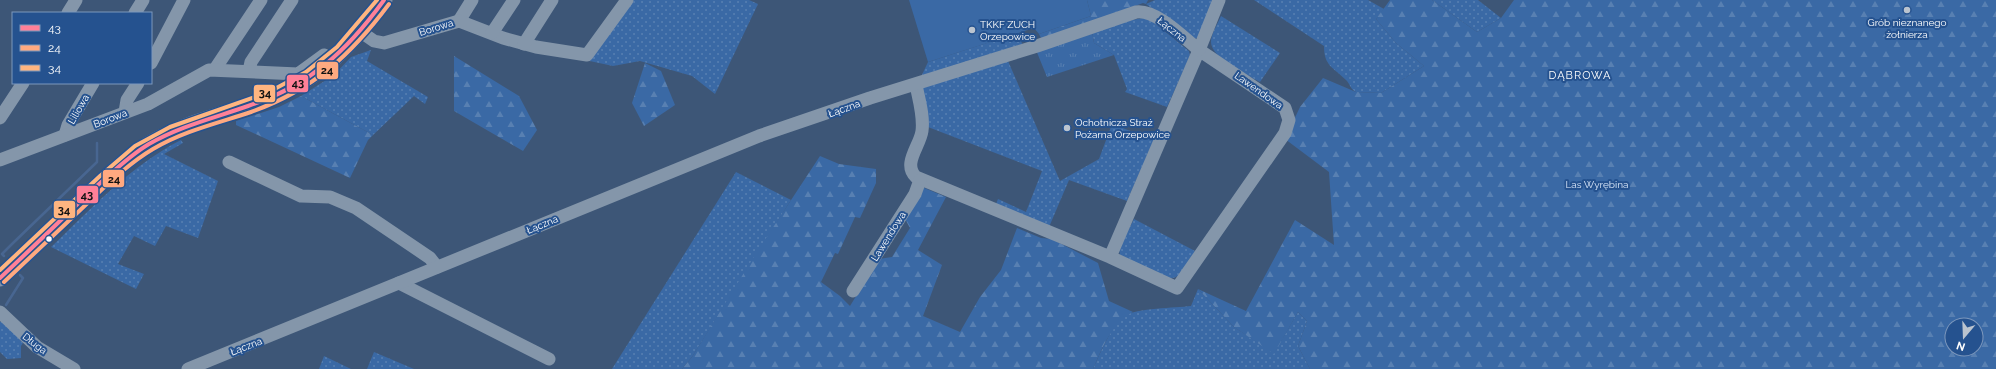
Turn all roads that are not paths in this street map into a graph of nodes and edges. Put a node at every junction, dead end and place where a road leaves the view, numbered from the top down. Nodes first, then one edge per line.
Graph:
1 (76, 0) edge
2 (143, 0) edge
3 (184, 0) edge
4 (261, 0) edge
5 (292, 0) edge
6 (384, 0) edge
7 (472, 0) edge
8 (514, 0) edge
9 (552, 0) edge
10 (627, 0) edge
11 (1219, 0) edge
12 (69, 12) edge
13 (136, 12) edge
14 (459, 20) junction
15 (361, 32) junction
16 (492, 33) junction
17 (530, 46) junction
18 (1199, 50) junction
19 (324, 55) dead end
20 (152, 61) edge
21 (215, 69) junction
22 (249, 71) junction
23 (22, 84) edge
24 (92, 84) edge
25 (137, 84) edge
26 (916, 85) junction
27 (125, 112) junction
28 (0, 118) edge
29 (65, 135) junction
30 (0, 160) edge
31 (229, 162) dead end
32 (920, 180) junction
33 (1110, 257) junction
34 (437, 267) junction
35 (0, 278) edge
36 (399, 282) junction
37 (853, 291) dead end
38 (0, 312) edge
39 (549, 359) dead end
40 (74, 369) edge
41 (188, 369) edge

1 - 12 street
2 - 13 street
3 - 20 street
4 - 21 street
5 - 22 street
6 - 15 main road
7 - 14 street
8 - 16 street
9 - 17 street
10 - 17 street, Borowa
11 - 18 street
14 - 15 street, Borowa
14 - 16 street, Borowa
15 - 35 main road
16 - 17 street, Borowa
18 - 26 street, Łączna
18 - 33 street
18 - 33 street, Lawendowa
19 - 22 street, Borowa
21 - 22 street, Borowa
21 - 27 street, Borowa
23 - 28 street
24 - 29 street, Liliowa
25 - 27 street
26 - 32 street
26 - 34 street, Łączna
27 - 29 street, Borowa
29 - 30 street, Borowa
31 - 34 street
32 - 33 street, Lawendowa
32 - 37 street, Lawendowa
34 - 36 street, Łączna
36 - 39 street
36 - 41 street, Łączna
38 - 40 street, Długa

